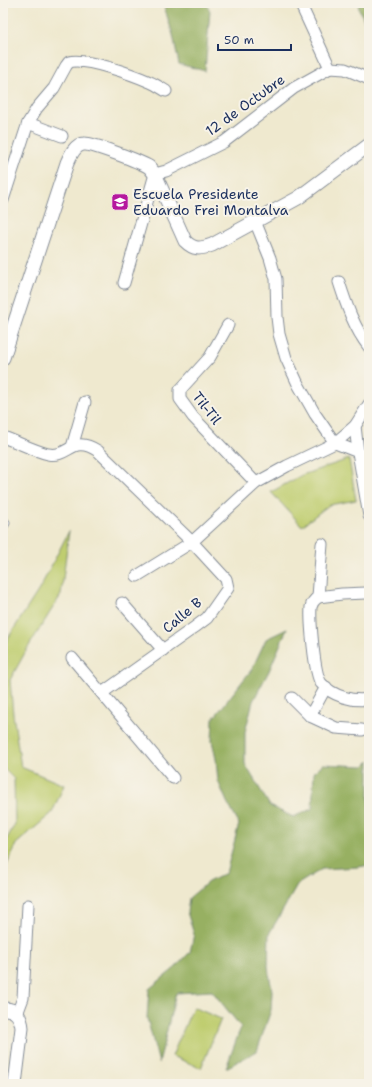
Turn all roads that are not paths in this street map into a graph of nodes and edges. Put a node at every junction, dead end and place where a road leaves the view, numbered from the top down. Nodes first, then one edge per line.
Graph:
1 (300, 3) edge
2 (330, 68) junction
3 (369, 79) edge
4 (166, 91) dead end
5 (28, 123) junction
6 (62, 136) dead end
7 (369, 145) edge
8 (155, 174) junction
9 (3, 200) edge
10 (255, 221) junction
11 (339, 282) dead end
12 (124, 283) dead end
13 (228, 325) dead end
14 (369, 347) edge
15 (3, 358) edge
16 (85, 402) dead end
17 (369, 404) edge
18 (355, 426) junction
19 (3, 437) edge
20 (335, 443) junction
21 (72, 447) junction
22 (358, 452) junction
23 (256, 483) junction
24 (369, 516) edge
25 (192, 542) junction
26 (322, 544) dead end
27 (137, 576) dead end
28 (368, 590) edge
29 (318, 597) junction
30 (122, 603) dead end
31 (163, 650) junction
32 (72, 658) dead end
33 (326, 687) junction
34 (102, 693) junction
35 (292, 698) dead end
36 (369, 699) edge
37 (310, 716) junction
38 (362, 730) dead end
39 (173, 778) dead end
40 (28, 905) dead end
41 (3, 1010) edge
42 (17, 1014) junction
43 (15, 1084) edge

1 - 2 street
2 - 3 street
2 - 8 street, 12 de Octubre
4 - 5 street
5 - 6 street
5 - 9 street
7 - 10 street
8 - 10 street
8 - 12 street
8 - 15 street
10 - 20 street
11 - 14 street
13 - 23 street, Til-Til
16 - 21 street
17 - 18 street
18 - 20 street
18 - 22 street
19 - 21 street, Calle B
20 - 22 street
20 - 23 street
21 - 25 street, Calle B
22 - 24 street
23 - 25 street
25 - 27 street
25 - 31 street, Calle B
26 - 29 street
28 - 29 street
29 - 33 street
30 - 31 street
31 - 34 street, Calle B
32 - 34 street
33 - 36 street
33 - 37 street
34 - 39 street
35 - 37 street
37 - 38 street
40 - 42 street
41 - 42 street
42 - 43 street

